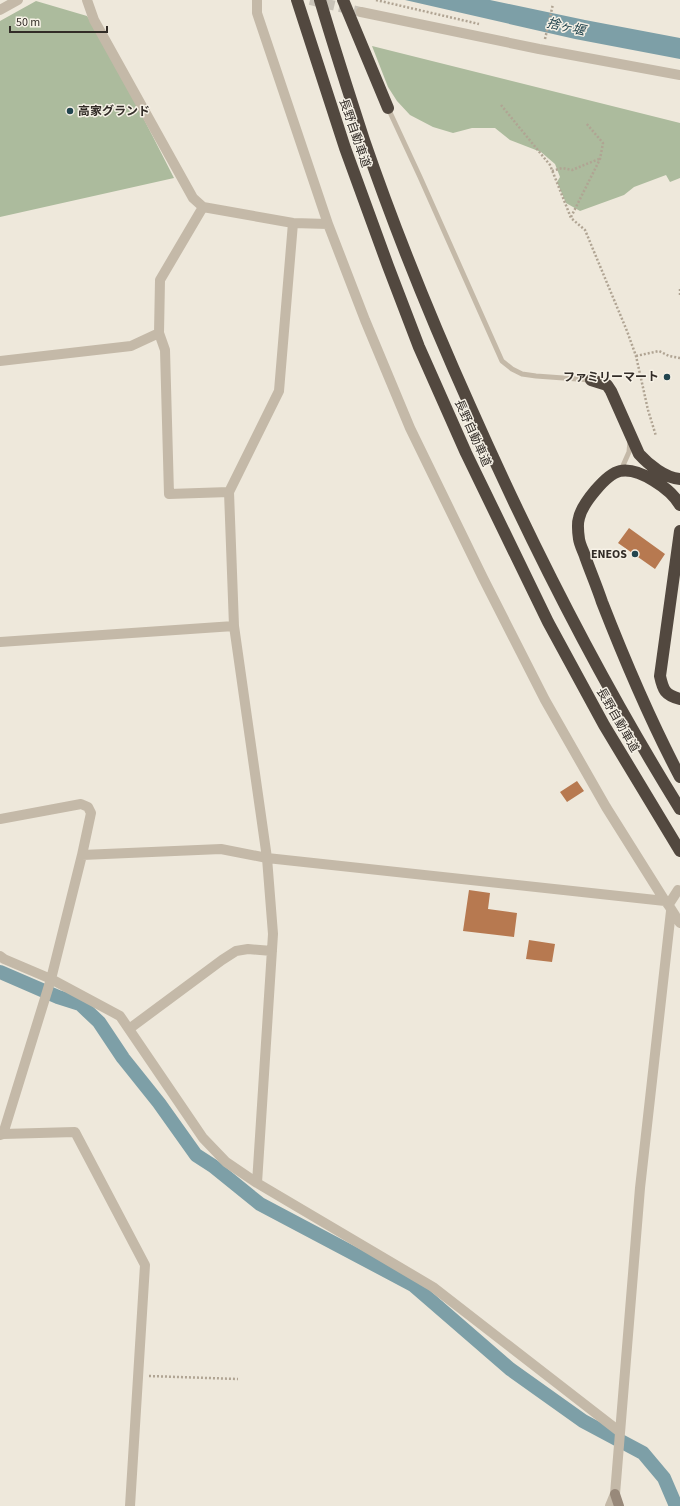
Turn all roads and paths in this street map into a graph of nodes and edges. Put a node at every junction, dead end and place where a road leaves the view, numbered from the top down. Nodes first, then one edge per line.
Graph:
1 (18, 0) edge
2 (87, 0) edge
3 (257, 0) edge
4 (297, 0) edge
5 (320, 0) edge
6 (343, 0) edge
7 (553, 4) dead end
8 (0, 10) edge
9 (361, 12) tunnel mouth
10 (546, 36) dead end
11 (680, 75) edge
12 (501, 105) dead end
13 (388, 108) joint
14 (586, 123) dead end
15 (600, 159) junction
16 (552, 171) junction
17 (203, 207) junction
18 (571, 218) junction
19 (293, 223) junction
20 (328, 224) junction
21 (680, 289) edge
22 (680, 296) edge
23 (160, 333) junction
24 (636, 356) junction
25 (680, 358) edge
26 (0, 361) edge
27 (591, 380) joint
28 (630, 436) junction
29 (656, 436) dead end
30 (620, 471) junction
31 (680, 479) edge
32 (229, 492) junction
33 (680, 505) edge
34 (680, 531) edge
35 (234, 626) junction
36 (0, 642) edge
37 (680, 699) edge
38 (680, 777) edge
39 (680, 809) edge
40 (0, 819) edge
41 (680, 851) edge
42 (82, 855) junction
43 (268, 858) junction
44 (678, 890) dead end
45 (669, 905) junction
46 (680, 923) edge
47 (272, 951) junction
48 (0, 956) edge
49 (51, 979) junction
50 (129, 1029) junction
51 (2, 1134) edge
52 (257, 1183) junction
53 (138, 1375) junction
54 (238, 1379) dead end
55 (620, 1432) junction
56 (616, 1494) junction
57 (130, 1506) edge
58 (610, 1506) edge
59 (619, 1506) edge

1 - 8 street
2 - 17 street
3 - 20 street
4 - 41 highway, 長野自動車道
5 - 39 highway, 長野自動車道
6 - 13 highway
7 - 10 path
9 - 11 street
12 - 16 path
13 - 27 lane
14 - 15 path
15 - 16 path
15 - 18 path
16 - 18 path
17 - 19 street
17 - 23 street
18 - 24 path
19 - 20 street
19 - 32 street
20 - 45 street
21 - 22 path
23 - 26 street
23 - 32 street
24 - 25 path
24 - 29 path
27 - 28 highway
28 - 30 lane
28 - 31 highway
30 - 33 highway
30 - 38 highway
32 - 35 street
34 - 37 highway
35 - 36 street
35 - 43 street
40 - 42 street
42 - 43 street
42 - 49 street
43 - 45 street
43 - 47 street
44 - 45 street
45 - 46 street
45 - 55 street
47 - 50 street
47 - 52 street
48 - 49 street
49 - 50 street
49 - 51 street
50 - 52 street
51 - 53 street
52 - 55 street
53 - 54 path
53 - 57 street
55 - 56 street
56 - 58 street
56 - 59 street

